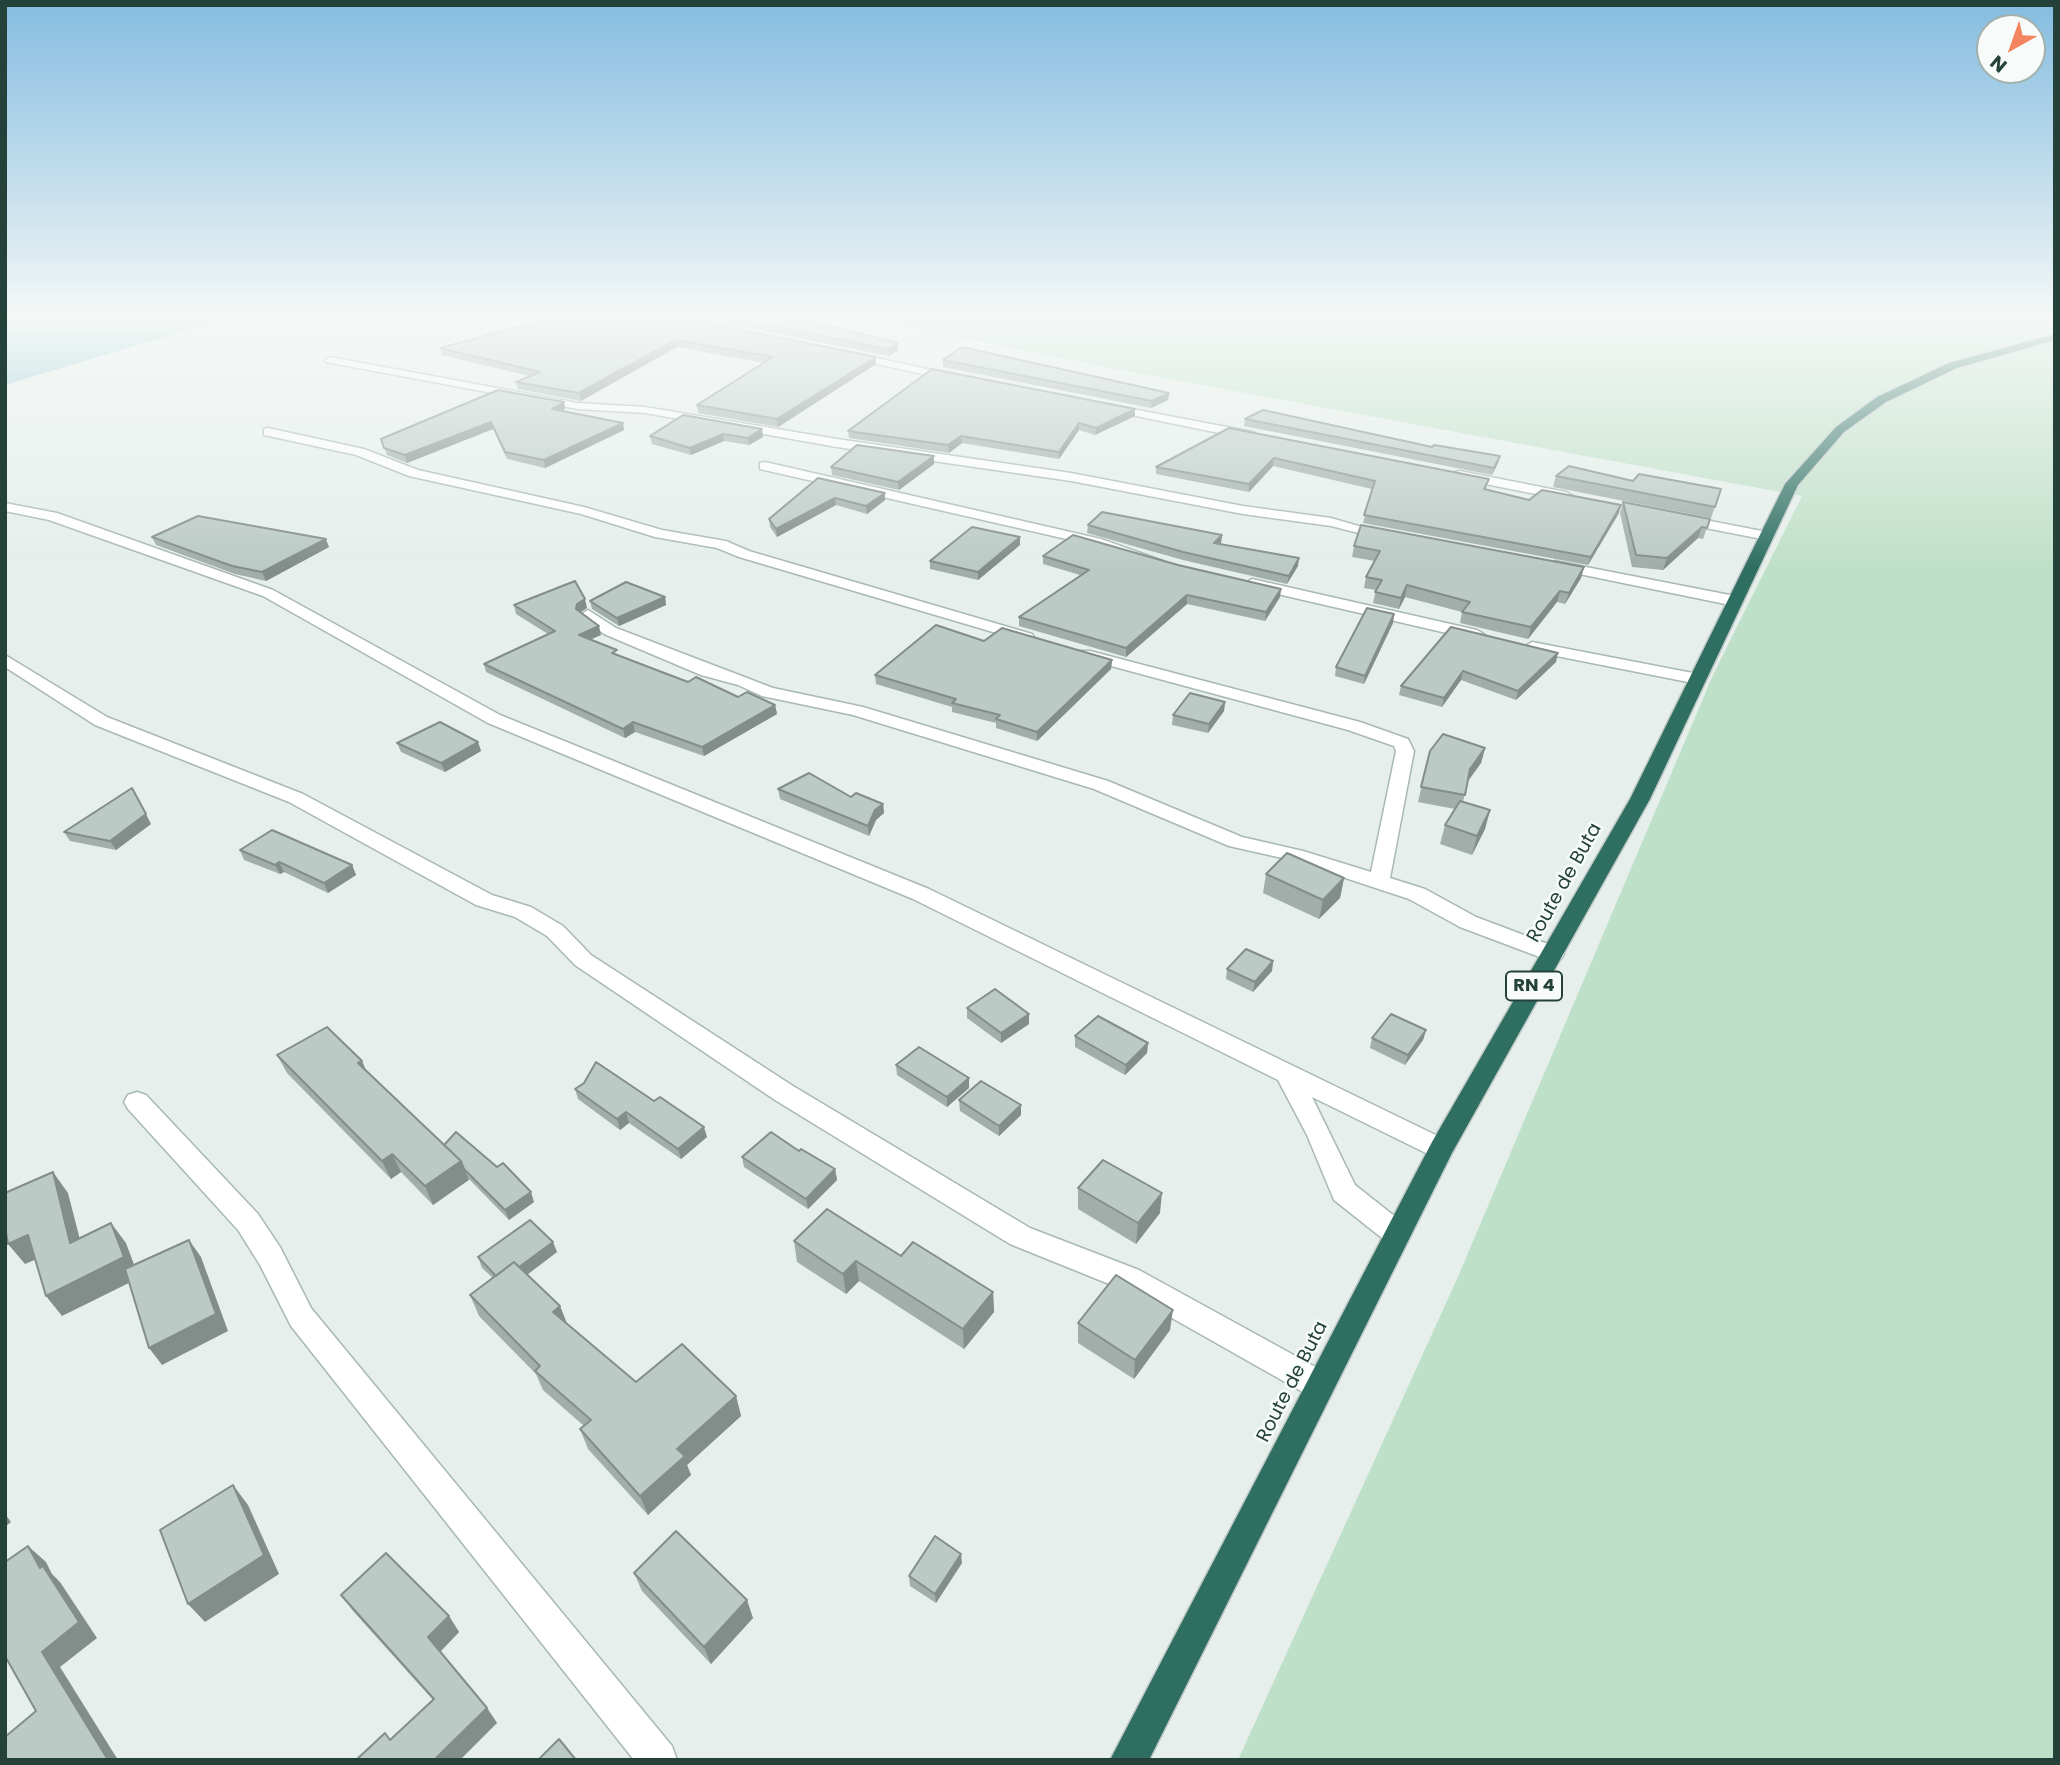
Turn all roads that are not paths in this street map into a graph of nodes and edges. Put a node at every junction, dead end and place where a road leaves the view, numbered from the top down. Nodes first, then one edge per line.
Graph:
1 (553, 401) edge
2 (1880, 401) edge
3 (1090, 404) edge
4 (268, 432) dead end
5 (1271, 439) edge
6 (765, 466) dead end
7 (1445, 472) edge
8 (1576, 498) edge
9 (5, 507) edge
10 (1671, 517) edge
11 (1767, 536) junction
12 (1404, 540) edge
13 (1539, 562) edge
14 (1178, 567) edge
15 (1231, 579) edge
16 (1735, 601) junction
17 (588, 615) edge
18 (1037, 640) edge
19 (1064, 648) edge
20 (5, 660) edge
21 (1698, 679) junction
22 (1378, 882) junction
23 (1553, 954) junction
24 (1286, 1072) junction
25 (137, 1102) dead end
26 (1441, 1149) junction
27 (1397, 1234) junction
28 (1319, 1385) junction
29 (658, 1760) edge
30 (1129, 1760) edge

1 - 12 street
2 - 11 highway, Route de Buta / RN 4
3 - 5 street
4 - 18 street
6 - 14 street
7 - 8 street
9 - 24 street
10 - 11 street
11 - 16 highway, Route de Buta / RN 4
13 - 16 street
15 - 21 street
16 - 21 highway, Route de Buta / RN 4
17 - 22 street
19 - 22 street
20 - 28 street
21 - 23 highway, Route de Buta / RN 4
22 - 23 street
23 - 26 highway, Route de Buta / RN 4
24 - 26 street
24 - 27 street
25 - 29 street
26 - 27 highway, Route de Buta / RN 4
27 - 28 highway, Route de Buta / RN 4
28 - 30 highway, Route de Buta / RN 4

